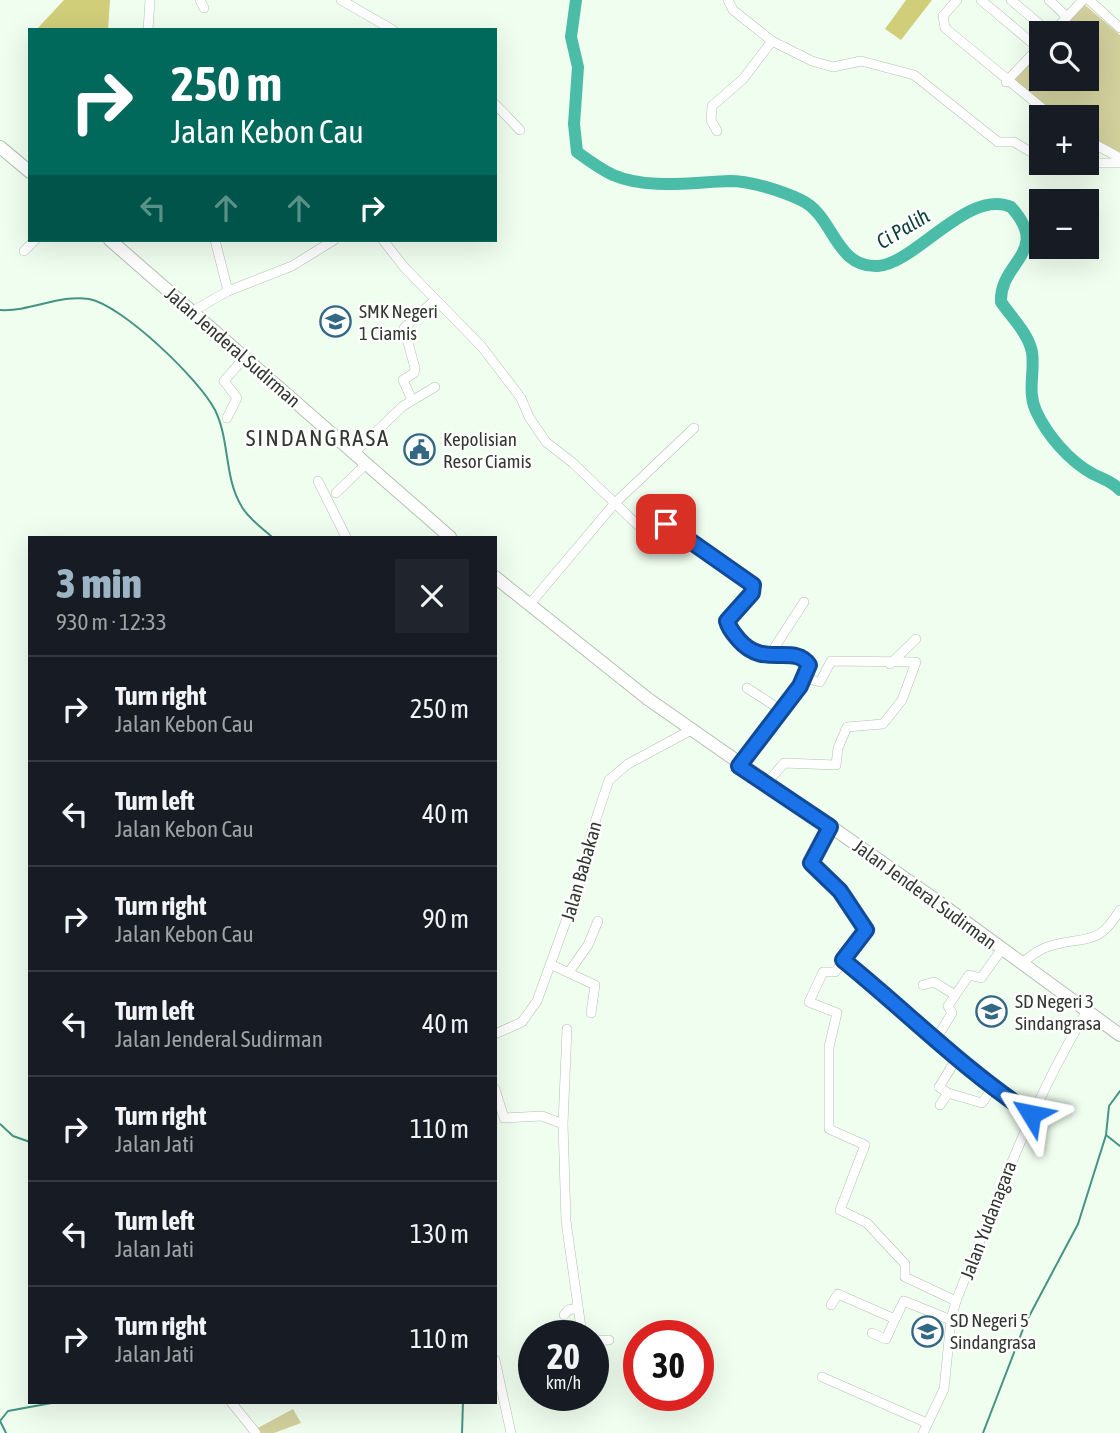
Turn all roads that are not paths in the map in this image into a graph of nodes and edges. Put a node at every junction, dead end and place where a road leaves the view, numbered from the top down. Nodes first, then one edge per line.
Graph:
1 (150, 0) edge
2 (341, 0) edge
3 (729, 0) edge
4 (957, 0) edge
5 (981, 0) edge
6 (1011, 0) edge
7 (1049, 0) edge
8 (1089, 0) edge
9 (1077, 2) edge
10 (1067, 17) junction
11 (1036, 21) edge
12 (1063, 21) edge
13 (148, 28) edge
14 (390, 28) edge
15 (1120, 28) edge
16 (1029, 37) edge
17 (772, 41) junction
18 (1029, 58) edge
19 (1006, 82) junction
20 (1037, 105) edge
21 (497, 106) edge
22 (520, 130) dead end
23 (717, 131) dead end
24 (0, 147) edge
25 (1099, 147) edge
26 (1029, 151) edge
27 (1120, 160) edge
28 (1099, 162) edge
29 (28, 170) edge
30 (33, 242) edge
31 (112, 242) edge
32 (216, 242) edge
33 (330, 242) edge
34 (385, 242) edge
35 (24, 251) dead end
36 (228, 291) junction
37 (435, 300) junction
38 (193, 311) junction
39 (245, 357) junction
40 (435, 387) dead end
41 (412, 400) junction
42 (226, 418) dead end
43 (694, 428) dead end
44 (354, 453) junction
45 (366, 464) junction
46 (318, 481) dead end
47 (336, 493) dead end
48 (615, 503) junction
49 (346, 536) edge
50 (449, 536) edge
51 (497, 579) edge
52 (804, 602) dead end
53 (529, 605) junction
54 (916, 639) dead end
55 (769, 656) junction
56 (890, 664) junction
57 (804, 678) junction
58 (747, 688) dead end
59 (781, 710) junction
60 (691, 730) junction
61 (739, 766) junction
62 (766, 784) junction
63 (830, 827) junction
64 (1120, 911) edge
65 (598, 921) dead end
66 (1002, 949) junction
67 (843, 960) junction
68 (1022, 963) junction
69 (552, 965) junction
70 (569, 972) junction
71 (923, 985) dead end
72 (955, 995) junction
73 (1087, 1011) junction
74 (591, 1013) dead end
75 (567, 1029) dead end
76 (497, 1033) edge
77 (1120, 1035) edge
78 (936, 1039) junction
79 (957, 1058) junction
80 (993, 1087) junction
81 (948, 1093) junction
82 (497, 1095) edge
83 (940, 1105) dead end
84 (1031, 1114) junction
85 (563, 1124) junction
86 (956, 1301) junction
87 (831, 1305) dead end
88 (578, 1308) junction
89 (564, 1315) dead end
90 (895, 1319) junction
91 (580, 1320) edge
92 (951, 1320) junction
93 (872, 1333) dead end
94 (497, 1369) edge
95 (822, 1377) dead end
96 (233, 1404) edge
97 (927, 1423) junction
98 (256, 1433) edge
99 (511, 1433) edge
100 (923, 1433) edge

1 - 13 street
2 - 14 street
3 - 17 street
4 - 19 street
5 - 16 street
6 - 11 street
7 - 10 street
8 - 15 street
9 - 10 street
10 - 12 street
17 - 23 street
17 - 26 street
18 - 19 street
19 - 20 street
21 - 22 street
24 - 29 highway
25 - 27 street
27 - 28 street
30 - 35 street
31 - 38 highway, Jalan Jenderal Sudirman
32 - 36 street
33 - 36 street
34 - 37 street
36 - 38 street
37 - 41 street
37 - 48 street
38 - 39 highway, Jalan Jenderal Sudirman
39 - 42 street
39 - 44 highway, Jalan Jenderal Sudirman
40 - 41 street
41 - 44 street
43 - 48 street
44 - 45 highway, Jalan Jenderal Sudirman
45 - 47 street
45 - 50 highway, Jalan Jenderal Sudirman
46 - 49 street
48 - 53 street
48 - 55 street
51 - 53 highway, Jalan Jenderal Sudirman
52 - 55 street
53 - 60 highway, Jalan Jenderal Sudirman
54 - 56 street
55 - 57 street
56 - 57 street
56 - 62 street
57 - 59 street
58 - 59 street
59 - 61 street
60 - 61 highway, Jalan Jenderal Sudirman
60 - 69 street, Jalan Babakan
61 - 62 highway, Jalan Jenderal Sudirman
62 - 63 highway, Jalan Jenderal Sudirman
63 - 66 highway, Jalan Jenderal Sudirman
63 - 67 street
64 - 68 street
65 - 70 street
66 - 68 highway, Jalan Jenderal Sudirman
66 - 72 street
67 - 78 street
67 - 86 street
68 - 73 highway, Jalan Jenderal Sudirman
69 - 70 street
69 - 76 street, Jalan Babakan
70 - 74 street
71 - 72 street
72 - 78 street
73 - 77 highway, Jalan Jenderal Sudirman
73 - 84 street, Jalan Yudanagara
75 - 85 street
78 - 79 street
79 - 80 street
79 - 81 street
80 - 81 street
80 - 84 street
81 - 83 street
82 - 85 street
84 - 86 street, Jalan Yudanagara
85 - 88 street
86 - 92 street, Jalan Yudanagara
87 - 90 street
88 - 89 street
88 - 91 street
90 - 92 street
90 - 93 street
92 - 97 street, Jalan Yudanagara
94 - 99 street
95 - 97 street
96 - 98 street
97 - 100 street, Jalan Yudanagara

